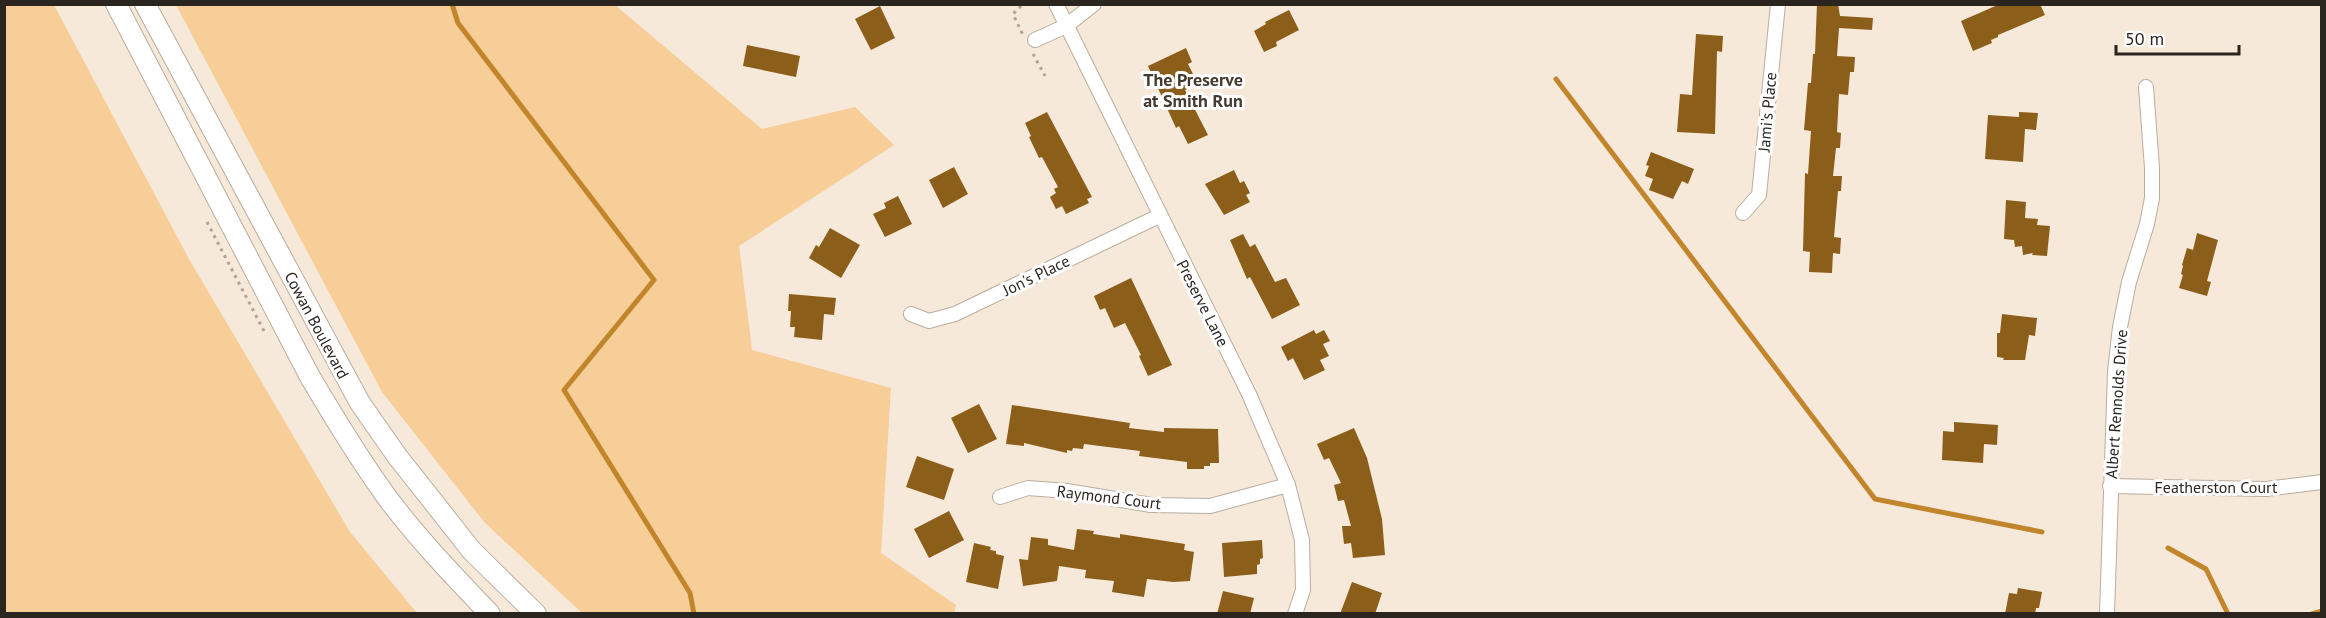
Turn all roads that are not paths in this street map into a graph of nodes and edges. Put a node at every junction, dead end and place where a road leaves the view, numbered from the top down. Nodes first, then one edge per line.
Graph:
1 (116, 4) edge
2 (145, 4) edge
3 (1056, 4) edge
4 (1094, 4) edge
5 (1778, 4) edge
6 (1066, 26) junction
7 (1035, 40) dead end
8 (2146, 87) dead end
9 (1743, 213) dead end
10 (1159, 216) junction
11 (911, 314) dead end
12 (336, 361) junction
13 (309, 375) junction
14 (2322, 482) edge
15 (1288, 485) junction
16 (2110, 486) junction
17 (1000, 497) dead end
18 (490, 614) edge
19 (536, 614) edge
20 (1295, 614) edge
21 (2108, 614) edge

1 - 13 main road, Cowan Boulevard
2 - 12 main road, Cowan Boulevard
3 - 6 street, Preserve Lane
4 - 6 street
5 - 9 street, Jami's Place
6 - 7 street
6 - 10 street, Preserve Lane
8 - 16 street, Albert Rennolds Drive
10 - 11 street, Jon's Place
10 - 15 street, Preserve Lane
12 - 13 main road
12 - 19 main road, Cowan Boulevard
13 - 18 main road, Cowan Boulevard
14 - 16 street, Featherston Court
15 - 17 street, Raymond Court
15 - 20 street, Preserve Lane
16 - 21 street, Albert Rennolds Drive

